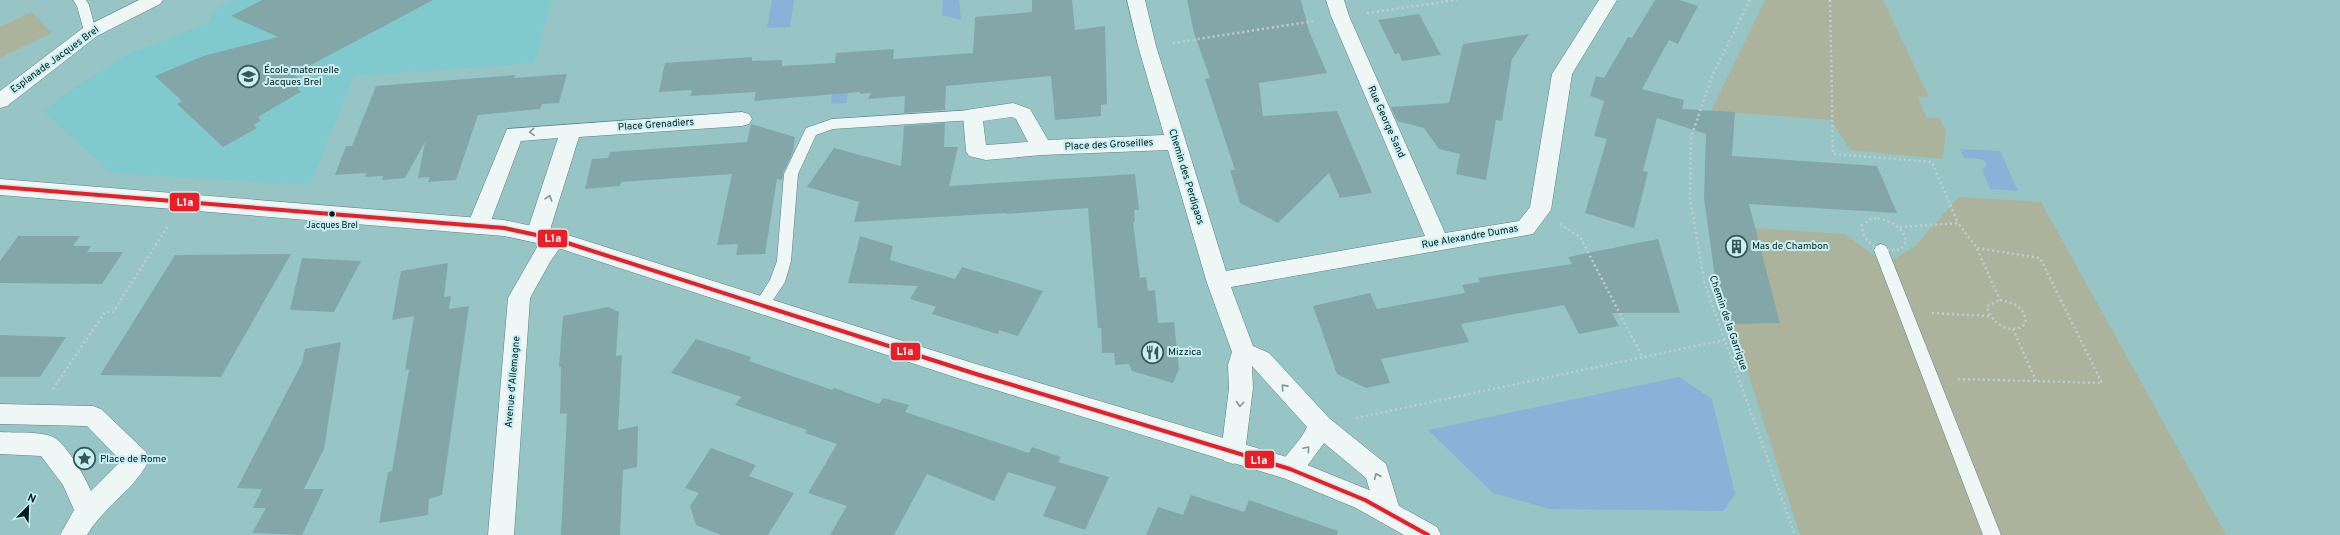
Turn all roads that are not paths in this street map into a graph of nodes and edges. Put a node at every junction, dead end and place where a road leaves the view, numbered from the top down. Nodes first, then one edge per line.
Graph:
1 (79, 0) edge
2 (154, 0) edge
3 (1136, 0) edge
4 (1608, 0) edge
5 (1337, 8) edge
6 (90, 32) junction
7 (0, 101) edge
8 (973, 115) junction
9 (742, 119) dead end
10 (571, 130) junction
11 (1176, 142) junction
12 (1042, 148) junction
13 (0, 188) edge
14 (478, 226) junction
15 (546, 237) junction
16 (1439, 243) junction
17 (1880, 250) dead end
18 (1218, 283) junction
19 (762, 305) junction
20 (1244, 352) junction
21 (0, 414) edge
22 (1320, 426) junction
23 (0, 443) edge
24 (1233, 453) junction
25 (1290, 469) junction
26 (87, 511) junction
27 (1388, 513) junction
28 (1417, 532) edge
29 (73, 535) edge
30 (501, 535) edge
31 (1992, 535) edge

1 - 6 lane
2 - 6 street, Esplanade Jacques Brel
3 - 11 street, Chemin des Perdigaos
4 - 16 street, Rue Alexandre Dumas
5 - 16 street, Rue George Sand
6 - 7 street, Esplanade Jacques Brel
8 - 12 street
8 - 12 street, Place des Groseilles
8 - 19 lane
9 - 10 street, Place Grenadiers
10 -> 14 street, Place Grenadiers
15 -> 10 street
11 - 12 street, Place des Groseilles
11 - 18 street, Chemin des Perdigaos
13 - 14 street
14 - 15 street
15 - 19 street
15 - 30 street, Avenue d'Allemagne
16 - 18 street, Rue Alexandre Dumas
17 - 31 lane
18 - 20 street, Chemin des Perdigaos
19 - 24 street
22 -> 20 street
20 -> 24 street
21 - 26 street
25 -> 22 street
27 -> 22 street
23 - 26 street
24 - 25 street
25 - 27 street
26 - 29 street
27 - 28 street

